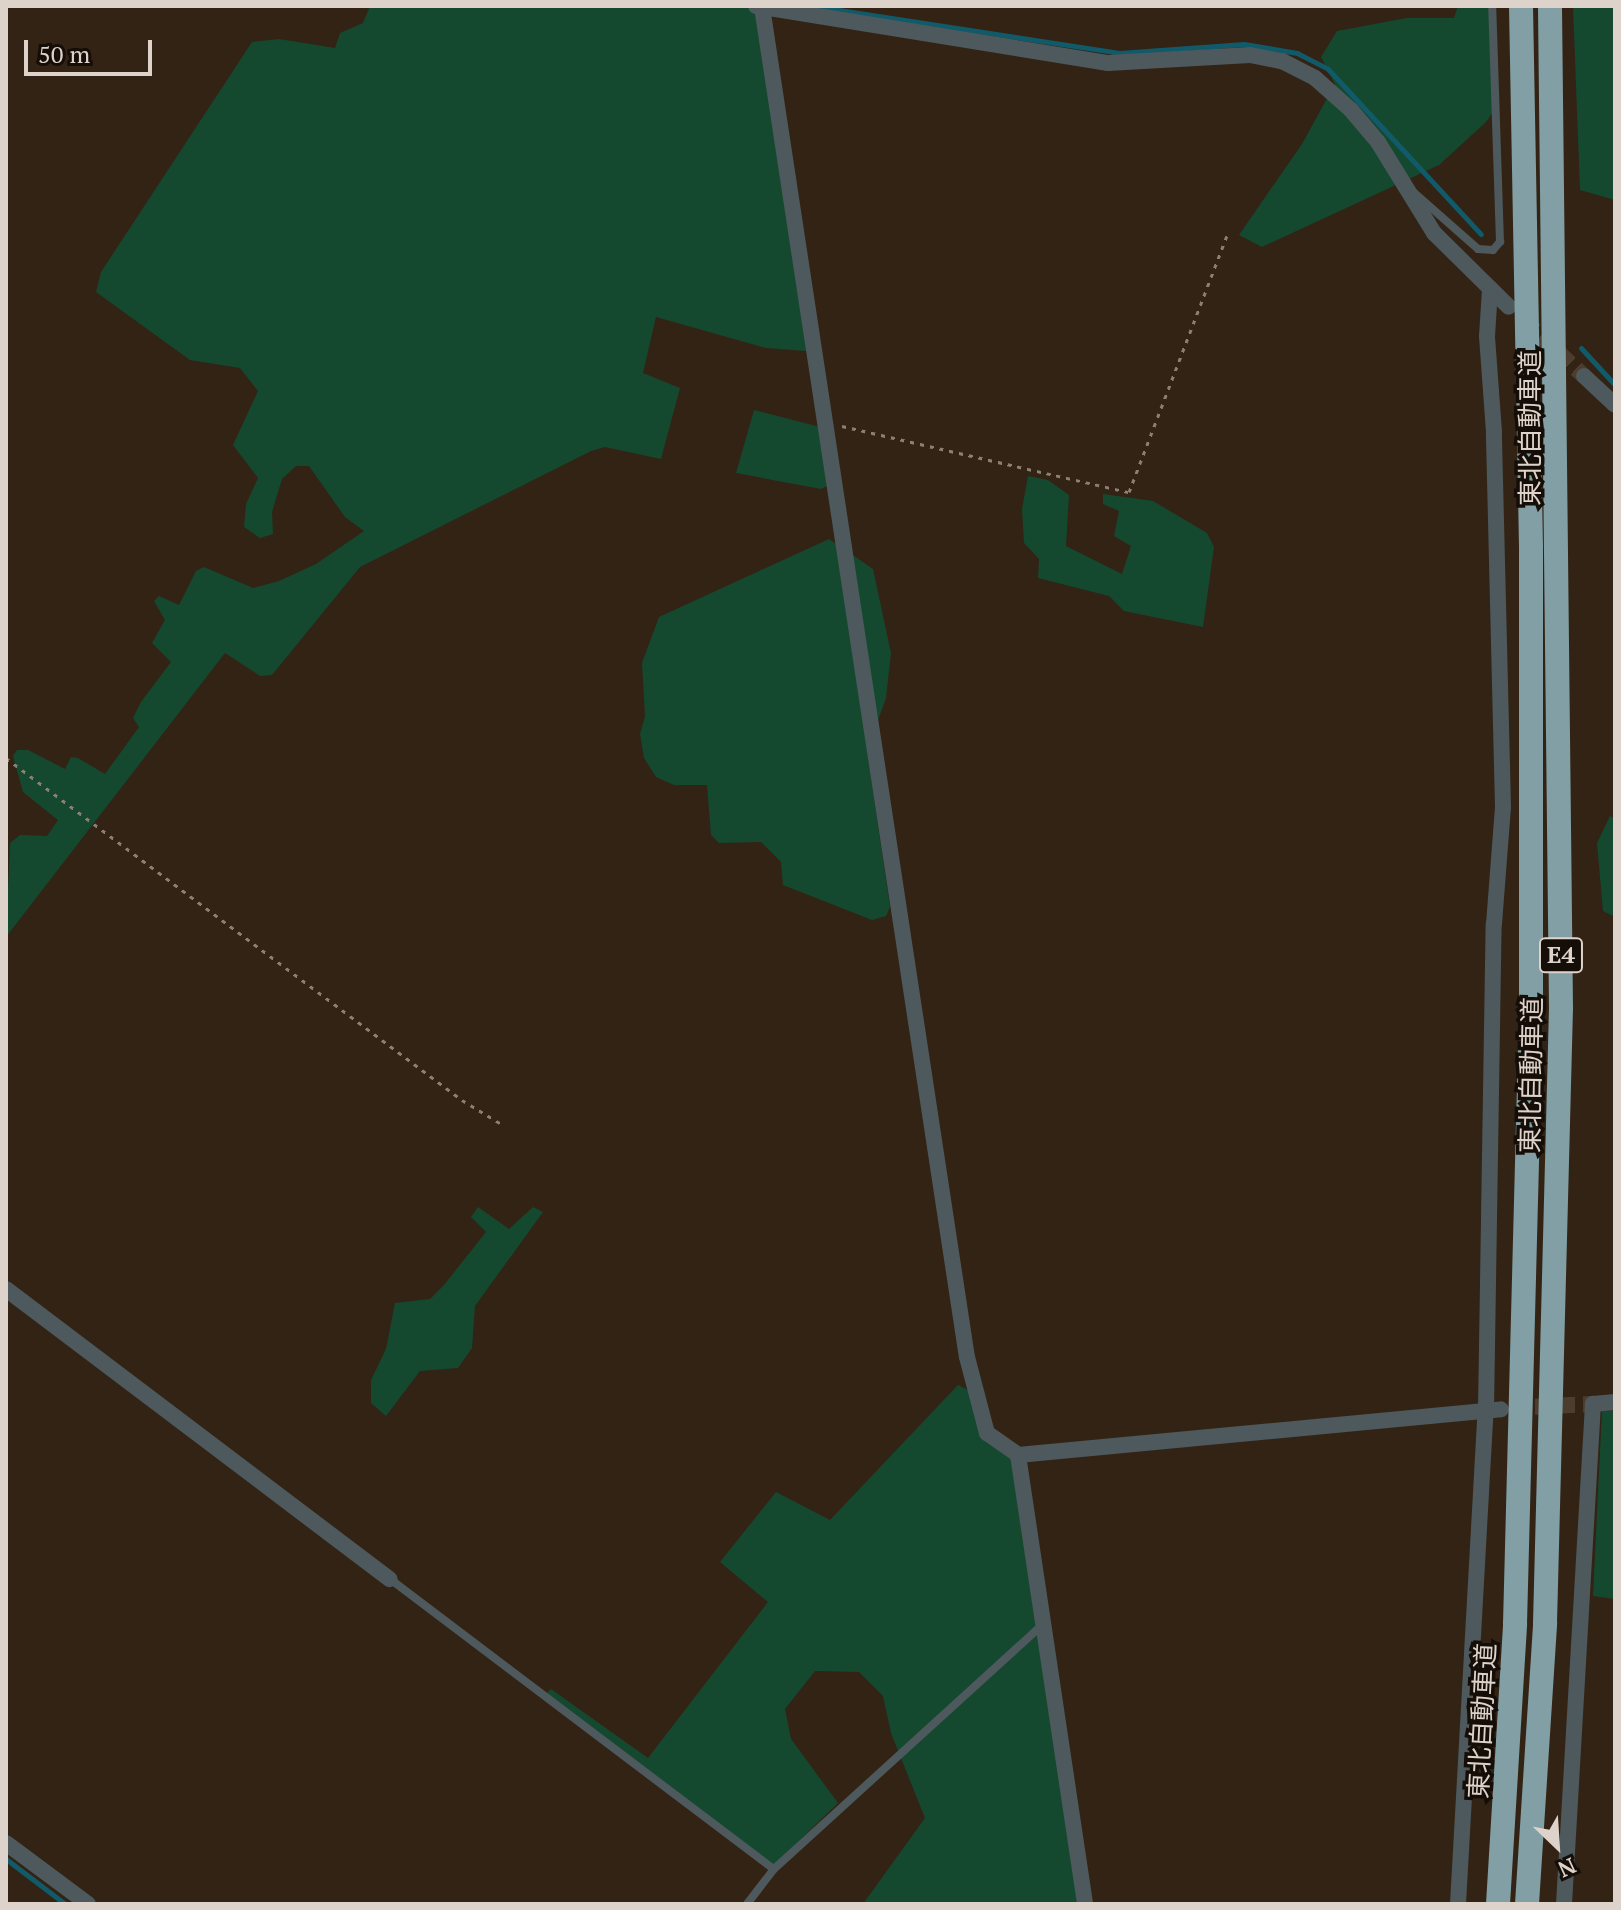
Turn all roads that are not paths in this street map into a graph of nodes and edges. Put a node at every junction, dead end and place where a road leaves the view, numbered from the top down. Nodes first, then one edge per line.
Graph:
1 (1492, 6) edge
2 (1521, 6) edge
3 (1550, 6) edge
4 (759, 7) edge
5 (1407, 188) junction
6 (1490, 290) junction
7 (1509, 307) tunnel mouth
8 (1584, 376) tunnel mouth
9 (1615, 405) edge
10 (6, 1289) edge
11 (1615, 1402) edge
12 (1494, 1409) junction
13 (1018, 1455) junction
14 (390, 1579) joint
15 (1041, 1626) junction
16 (6, 1843) edge
17 (774, 1869) junction
18 (88, 1904) edge
19 (747, 1904) edge
20 (1085, 1904) edge
21 (1458, 1904) edge
22 (1498, 1904) edge
23 (1527, 1904) edge
24 (1564, 1904) edge

1 - 5 lane
2 - 22 highway, 東北自動車道 / E4
3 - 23 highway, 東北自動車道 / E4
4 - 5 street
4 - 13 street
5 - 6 street
6 - 7 street
6 - 12 street
8 - 9 street
10 - 14 street
11 - 24 street
12 - 13 street
12 - 21 street
13 - 15 street
14 - 17 lane
15 - 17 lane
15 - 20 street
16 - 18 street
17 - 19 lane

